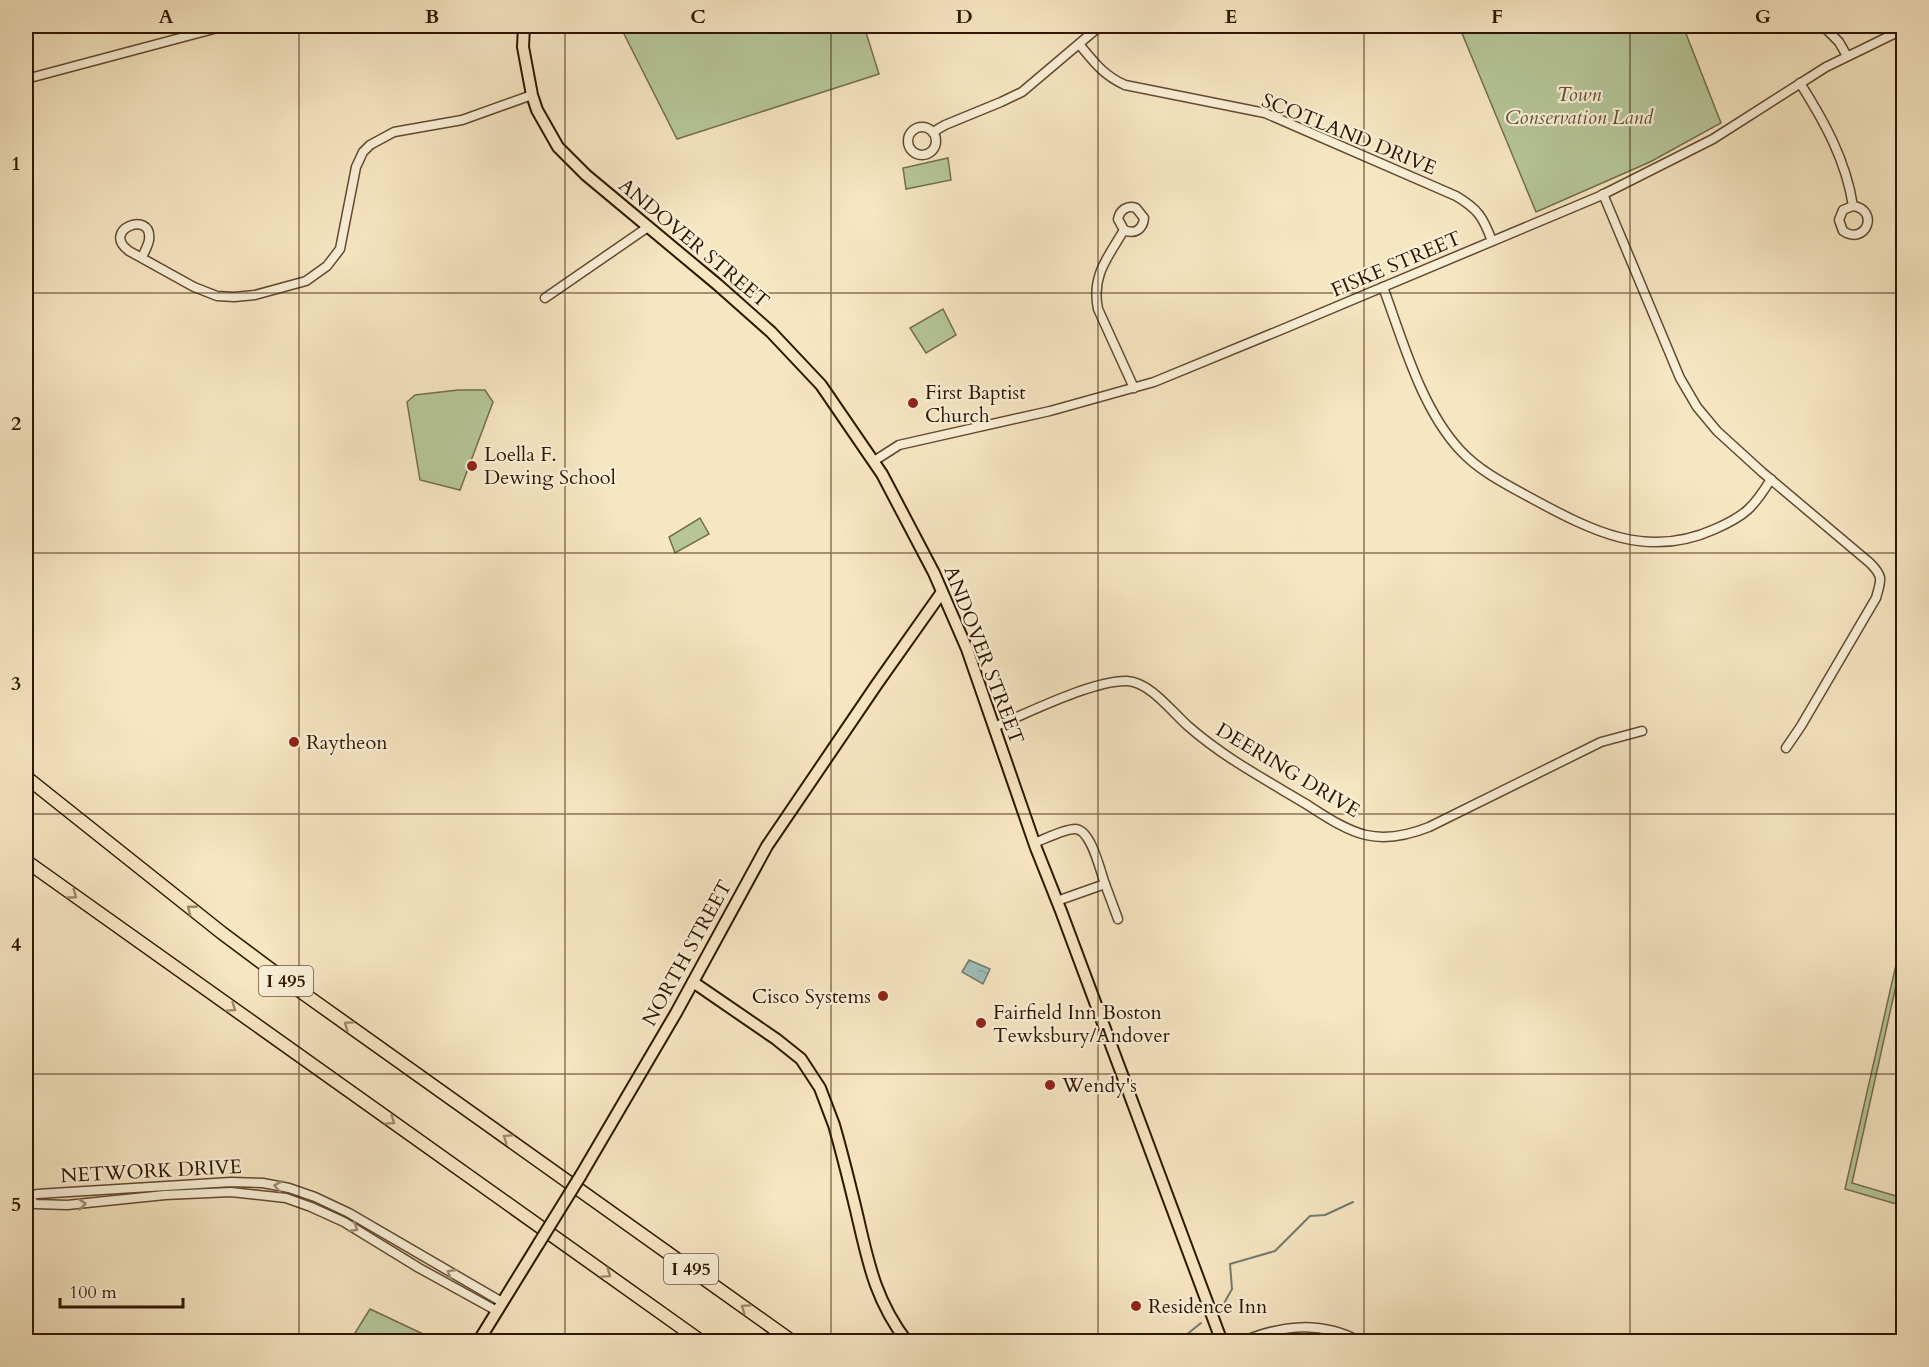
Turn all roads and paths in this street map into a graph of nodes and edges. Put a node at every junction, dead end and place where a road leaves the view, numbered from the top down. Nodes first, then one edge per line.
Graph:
1 (225, 26) edge
2 (524, 26) edge
3 (1100, 26) edge
4 (1823, 26) edge
5 (1903, 32) edge
6 (1079, 44) junction
7 (1847, 56) junction
8 (26, 79) edge
9 (1800, 83) junction
10 (532, 95) junction
11 (933, 132) dead end
12 (1603, 194) junction
13 (1853, 206) dead end
14 (648, 227) junction
15 (1124, 230) dead end
16 (1492, 241) junction
17 (142, 258) dead end
18 (1383, 287) junction
19 (545, 298) dead end
20 (1134, 388) junction
21 (874, 461) junction
22 (1771, 479) junction
23 (942, 592) junction
24 (994, 727) junction
25 (1642, 731) dead end
26 (1786, 748) dead end
27 (26, 777) edge
28 (1034, 843) junction
29 (26, 861) edge
30 (1105, 884) junction
31 (1057, 901) junction
32 (1118, 919) dead end
33 (693, 982) junction
34 (26, 1197) edge
35 (499, 1306) junction
36 (478, 1341) edge
37 (702, 1341) edge
38 (793, 1341) edge
39 (907, 1341) edge
40 (1222, 1341) edge
41 (1240, 1341) edge
42 (1361, 1341) edge

1 - 8 street
2 - 10 main road, ANDOVER STREET
3 - 6 street
4 - 7 street
5 - 7 street, FISKE STREET
6 - 11 street
6 - 16 street, SCOTLAND DRIVE
7 - 9 street, FISKE STREET
9 - 12 street, FISKE STREET
9 - 13 street
10 - 14 main road, ANDOVER STREET
10 - 17 street
12 - 16 street, FISKE STREET
12 - 22 street
14 - 19 street
14 - 21 main road, ANDOVER STREET
15 - 20 street
16 - 18 street, FISKE STREET
18 - 20 street, FISKE STREET
18 - 22 street
20 - 21 street, FISKE STREET
21 - 23 main road, ANDOVER STREET
22 - 26 street
23 - 24 main road, ANDOVER STREET
23 - 33 main road, NORTH STREET
24 - 25 street, DEERING DRIVE
24 - 28 main road, ANDOVER STREET
38 -> 27 highway, I 495
28 - 30 street
28 - 31 main road, ANDOVER STREET
29 -> 37 highway, I 495
30 - 31 street
30 - 32 street
31 - 40 main road, ANDOVER STREET
33 - 35 main road, NORTH STREET, bridge
33 - 39 main road
34 -> 35 street, NETWORK DRIVE
35 -> 34 street, NETWORK DRIVE
35 - 36 main road, NORTH STREET
41 - 42 street

